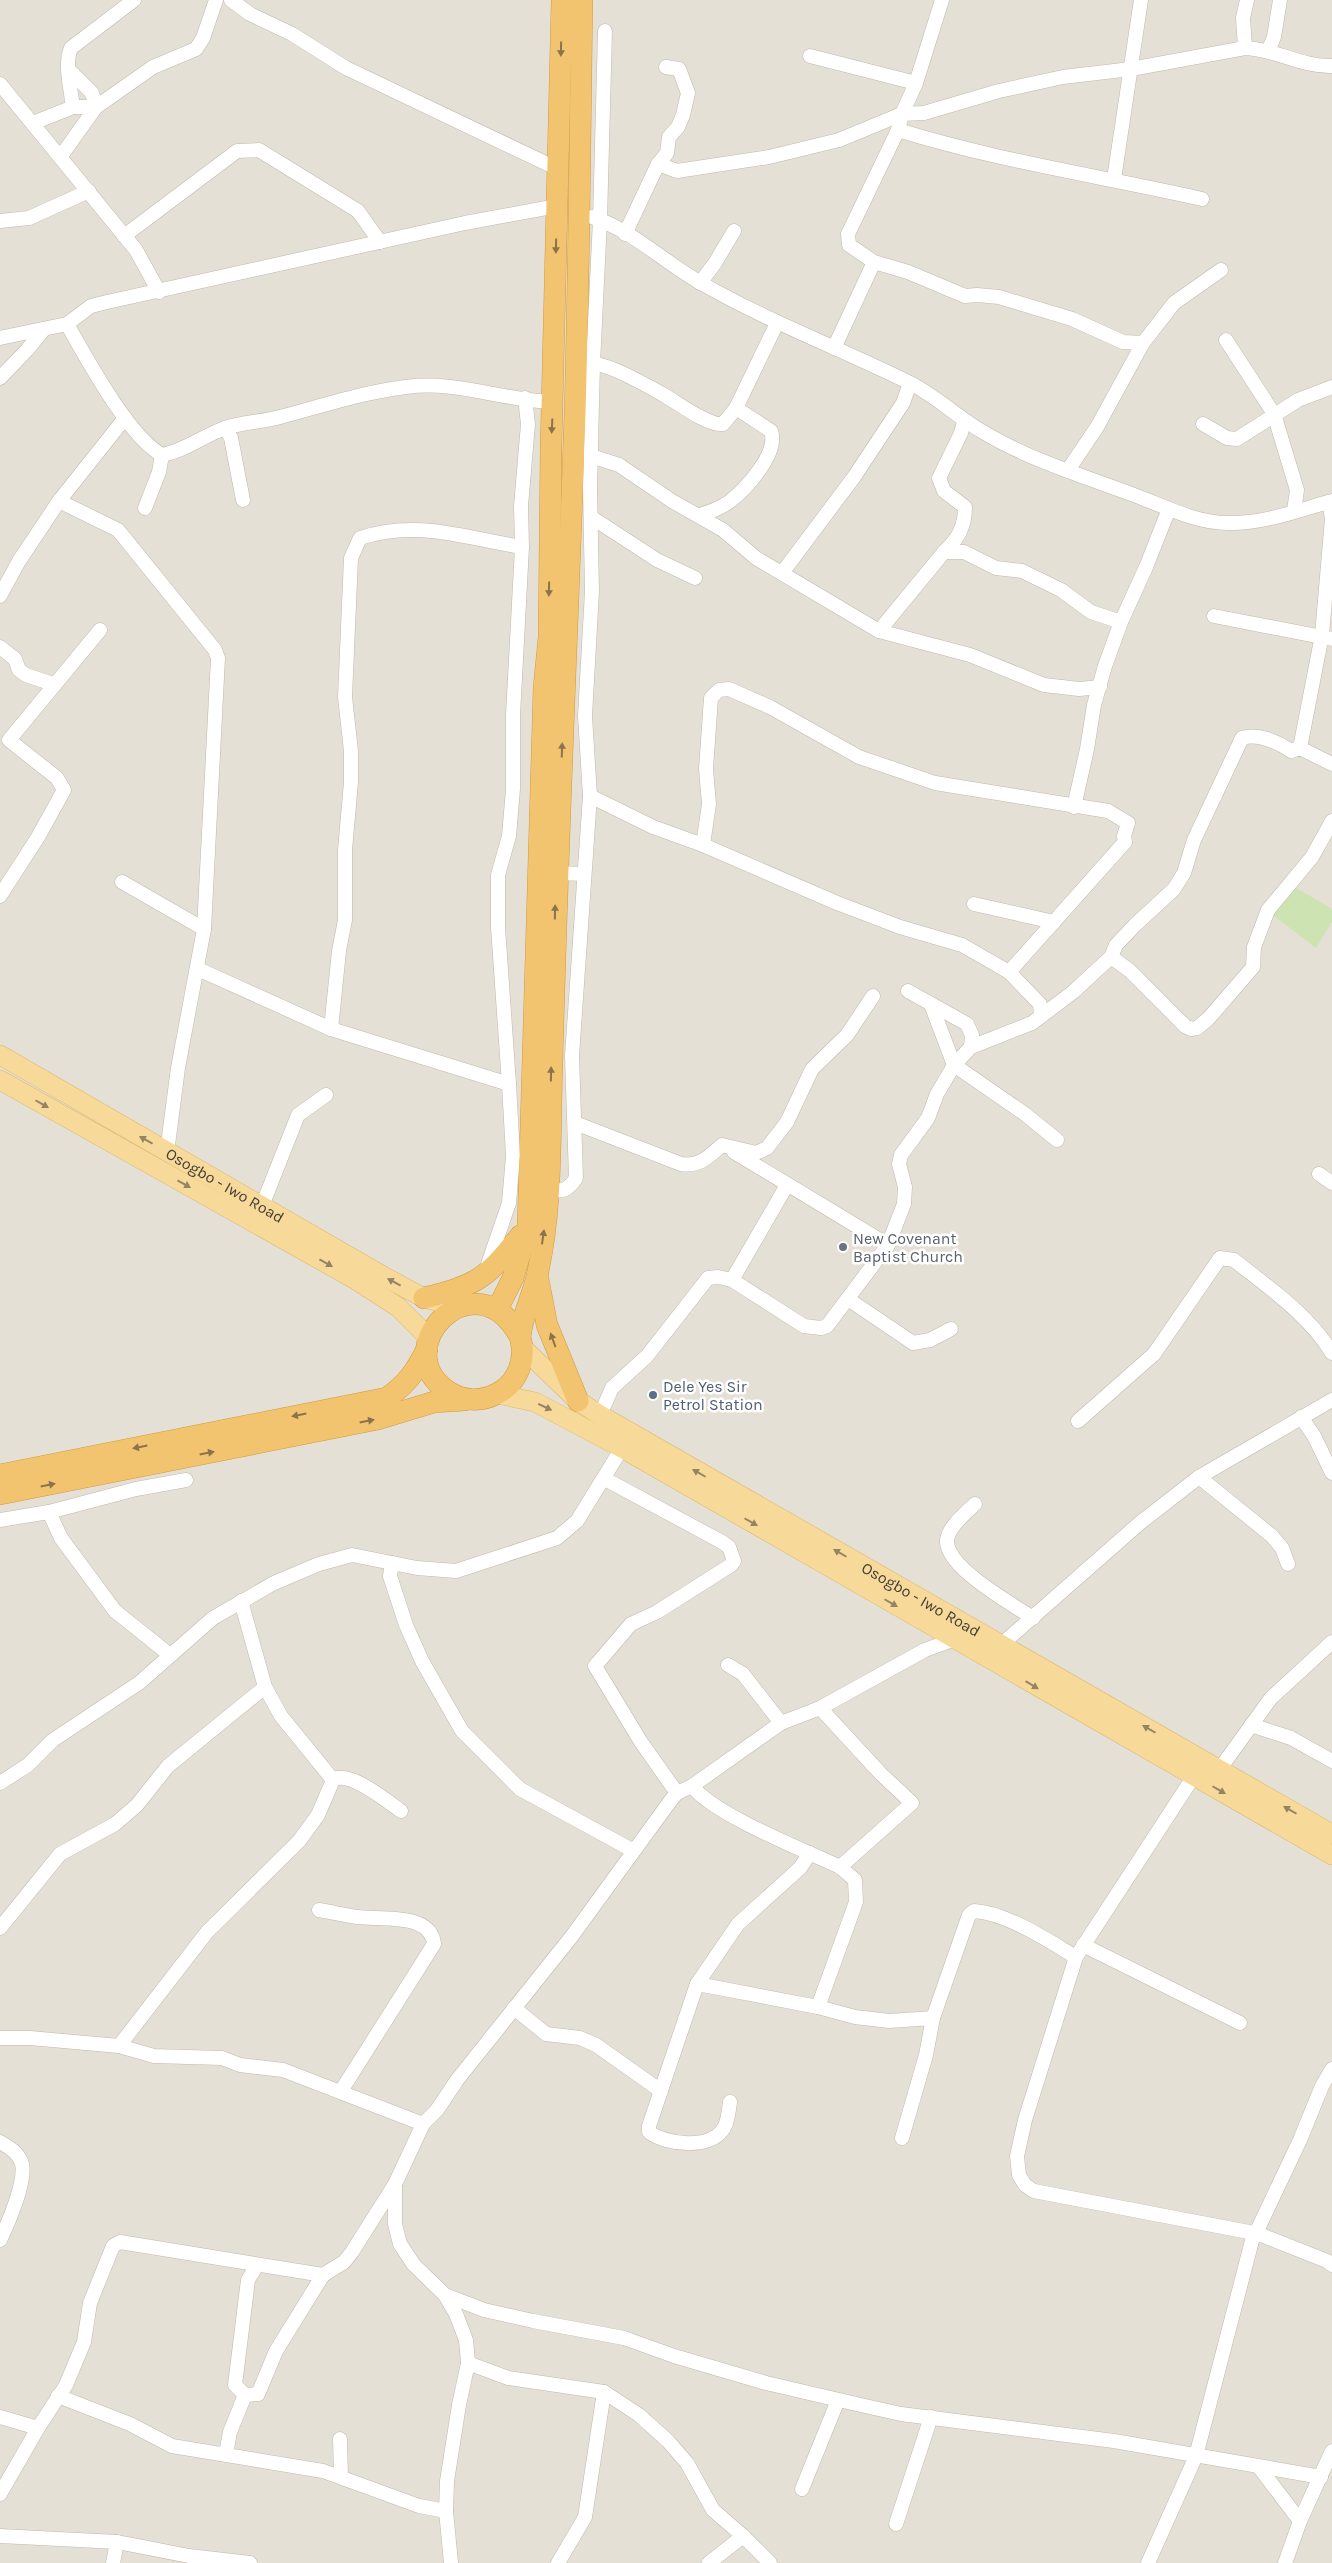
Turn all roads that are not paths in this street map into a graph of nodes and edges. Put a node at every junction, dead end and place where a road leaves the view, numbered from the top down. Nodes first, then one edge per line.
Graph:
1 (134, 0) edge
2 (216, 0) edge
3 (231, 0) edge
4 (562, 0) edge
5 (582, 0) edge
6 (942, 0) edge
7 (1141, 0) edge
8 (1247, 0) edge
9 (1280, 0) edge
10 (605, 31) dead end
11 (1245, 48) junction
12 (1268, 51) junction
13 (810, 56) dead end
14 (1332, 66) edge
15 (666, 67) dead end
16 (1131, 68) junction
17 (69, 70) junction
18 (916, 83) junction
19 (0, 84) edge
20 (73, 107) junction
21 (96, 107) junction
22 (902, 114) junction
23 (33, 123) junction
24 (898, 130) junction
25 (61, 156) junction
26 (658, 164) junction
27 (558, 169) junction
28 (1114, 179) junction
29 (89, 191) junction
30 (1202, 199) dead end
31 (556, 206) junction
32 (580, 214) junction
33 (600, 220) junction
34 (0, 221) edge
35 (734, 231) dead end
36 (625, 234) junction
37 (124, 236) junction
38 (380, 242) junction
39 (874, 262) junction
40 (1221, 270) dead end
41 (700, 283) junction
42 (159, 292) junction
43 (776, 323) junction
44 (67, 324) junction
45 (44, 328) junction
46 (0, 338) edge
47 (1226, 340) dead end
48 (1123, 342) junction
49 (1143, 343) junction
50 (834, 348) junction
51 (593, 363) junction
52 (1130, 367) junction
53 (0, 378) edge
54 (910, 383) junction
55 (1332, 387) edge
56 (525, 398) junction
57 (553, 402) junction
58 (736, 408) junction
59 (1274, 414) junction
60 (125, 418) junction
61 (964, 422) junction
62 (1202, 424) dead end
63 (225, 428) junction
64 (162, 456) junction
65 (591, 456) junction
66 (1068, 470) junction
67 (581, 486) junction
68 (243, 500) dead end
69 (59, 501) junction
70 (1331, 502) edge
71 (145, 508) dead end
72 (1169, 509) junction
73 (1294, 510) junction
74 (700, 515) junction
75 (591, 517) junction
76 (522, 547) junction
77 (944, 552) junction
78 (782, 573) junction
79 (695, 578) dead end
80 (1328, 581) edge
81 (0, 596) edge
82 (1214, 616) dead end
83 (1120, 622) junction
84 (100, 630) dead end
85 (879, 631) junction
86 (1327, 637) edge
87 (0, 646) edge
88 (53, 684) junction
89 (554, 686) junction
90 (1100, 687) junction
91 (1300, 748) junction
92 (1332, 764) edge
93 (590, 796) junction
94 (1074, 807) junction
95 (1332, 821) edge
96 (702, 845) junction
97 (556, 873) junction
98 (584, 874) junction
99 (122, 882) dead end
100 (0, 896) edge
101 (974, 904) dead end
102 (1054, 922) junction
103 (204, 929) junction
104 (1111, 957) junction
105 (198, 970) junction
106 (1009, 972) junction
107 (908, 991) dead end
108 (873, 996) dead end
109 (932, 1007) junction
110 (1038, 1014) junction
111 (331, 1030) junction
112 (971, 1047) junction
113 (0, 1056) edge
114 (954, 1065) junction
115 (0, 1080) edge
116 (509, 1084) junction
117 (326, 1095) dead end
118 (575, 1123) junction
119 (1057, 1140) dead end
120 (722, 1145) junction
121 (167, 1152) junction
122 (1319, 1174) dead end
123 (1332, 1184) edge
124 (787, 1185) junction
125 (549, 1190) junction
126 (262, 1206) junction
127 (528, 1226) junction
128 (888, 1245) junction
129 (537, 1276) junction
130 (483, 1278) junction
131 (732, 1280) junction
132 (424, 1298) junction
133 (848, 1298) junction
134 (455, 1306) junction
135 (497, 1310) junction
136 (951, 1328) dead end
137 (521, 1341) junction
138 (428, 1344) junction
139 (1332, 1353) edge
140 (498, 1394) junction
141 (473, 1400) junction
142 (1332, 1400) edge
143 (578, 1402) junction
144 (600, 1415) junction
145 (1301, 1417) junction
146 (1078, 1421) dead end
147 (622, 1448) junction
148 (1332, 1473) edge
149 (0, 1475) edge
150 (1199, 1477) junction
151 (605, 1479) junction
152 (186, 1480) dead end
153 (0, 1494) edge
154 (975, 1504) dead end
155 (49, 1512) junction
156 (0, 1520) edge
157 (392, 1563) junction
158 (1288, 1564) dead end
159 (241, 1601) junction
160 (1033, 1618) junction
161 (955, 1639) junction
162 (1332, 1642) edge
163 (1002, 1644) junction
164 (165, 1660) junction
165 (728, 1665) dead end
166 (265, 1688) junction
167 (820, 1708) junction
168 (781, 1723) junction
169 (1251, 1725) junction
170 (1332, 1761) edge
171 (1220, 1770) junction
172 (1194, 1776) junction
173 (333, 1780) junction
174 (0, 1784) edge
175 (692, 1786) junction
176 (677, 1793) junction
177 (401, 1811) dead end
178 (1332, 1834) edge
179 (632, 1850) junction
180 (810, 1853) junction
181 (1332, 1855) edge
182 (840, 1867) junction
183 (319, 1910) dead end
184 (0, 1928) edge
185 (1083, 1945) junction
186 (1076, 1957) junction
187 (697, 1984) junction
188 (818, 2007) junction
189 (514, 2008) junction
190 (933, 2018) junction
191 (1240, 2023) dead end
192 (0, 2038) edge
193 (119, 2046) junction
194 (1332, 2069) edge
195 (341, 2091) junction
196 (661, 2092) junction
197 (730, 2102) dead end
198 (423, 2124) junction
199 (902, 2138) dead end
200 (0, 2142) edge
201 (395, 2184) junction
202 (1255, 2233) junction
203 (0, 2240) edge
204 (257, 2265) junction
205 (1332, 2265) edge
206 (323, 2275) junction
207 (445, 2295) junction
208 (468, 2363) junction
209 (604, 2392) junction
210 (245, 2395) junction
211 (58, 2396) junction
212 (838, 2400) junction
213 (931, 2417) junction
214 (0, 2418) edge
215 (38, 2428) junction
216 (340, 2439) dead end
217 (1332, 2452) edge
218 (226, 2454) junction
219 (1196, 2456) junction
220 (1259, 2467) junction
221 (341, 2477) junction
222 (1321, 2477) junction
223 (802, 2489) dead end
224 (0, 2494) edge
225 (446, 2511) junction
226 (1300, 2521) junction
227 (896, 2524) dead end
228 (0, 2536) edge
229 (743, 2536) junction
230 (117, 2542) junction
231 (113, 2563) edge
232 (250, 2563) edge
233 (451, 2563) edge
234 (558, 2563) edge
235 (709, 2563) edge
236 (770, 2563) edge
237 (1148, 2563) edge
238 (1285, 2563) edge

1 - 17 street
2 - 21 street
3 - 27 street
4 -> 27 highway
5 - 32 highway
6 - 18 street
7 - 16 street
8 - 11 street
9 - 12 street
10 - 33 street
11 - 12 street
11 - 16 street
12 - 14 street
13 - 18 street
15 - 26 street
16 - 22 street
16 - 28 street
17 - 20 street
17 - 21 street
18 - 22 street
19 - 23 street
20 - 21 street
20 - 23 street
21 - 25 street
22 - 24 street
22 - 26 street
23 - 25 street
24 - 28 street
24 - 39 street
25 - 29 street
26 - 36 street
27 - 31 highway
28 - 30 street
29 - 34 street
29 - 37 street
31 - 38 street
31 -> 57 highway
32 - 33 street
32 - 67 highway
33 - 36 street
33 - 51 street
35 - 41 street
36 - 41 street
37 - 38 street
37 - 42 street
38 - 42 street
39 - 48 street
39 - 50 street
40 - 49 street
41 - 43 street
42 - 44 street
43 - 50 street
43 - 58 street
44 - 45 street
44 - 60 street
45 - 46 street
45 - 53 street
47 - 59 street
48 - 49 street
48 - 52 street
49 - 52 street
50 - 54 street
51 - 58 street
51 - 65 street
52 - 66 street
54 - 61 street
54 - 78 street
55 - 59 street
56 - 57 street
56 - 63 street
56 - 76 street
57 -> 89 highway
58 - 74 street
59 - 62 street
59 - 73 street
60 - 64 street
60 - 69 street
61 - 66 street
61 - 77 street
63 - 64 street
63 - 68 street
64 - 71 street
65 - 67 street
65 - 74 street
66 - 72 street
67 - 75 street
67 - 89 highway
69 - 81 street
69 - 103 street
70 - 73 street
70 - 80 street
72 - 73 street
72 - 83 street
74 - 78 street
75 - 79 street
75 - 93 street
76 - 111 street
76 - 116 street
77 - 83 street
77 - 85 street
78 - 85 street
80 - 86 street
82 - 86 street
83 - 90 street
84 - 88 street
85 - 90 street
86 - 91 street
87 - 88 street
88 - 100 street
97 -> 89 highway
89 - 127 highway
90 - 94 street
91 - 92 street
91 - 104 street
93 - 96 street
93 - 98 street
94 - 96 street
94 - 102 street
95 - 104 street
96 - 106 street
97 - 98 street
125 -> 97 highway
98 - 118 street
99 - 103 street
101 - 102 street
102 - 106 street
103 - 105 street
104 - 110 street
105 - 111 street
105 - 121 street
106 - 110 street
107 - 109 street
108 - 120 street
109 - 112 street
109 - 114 street
110 - 112 street
111 - 116 street
112 - 114 street
121 -> 113 main road, Osogbo - Iwo Road
114 - 119 street
114 - 128 street
115 -> 138 main road, Osogbo - Iwo Road
116 - 130 street
117 - 126 street
118 - 120 street
118 - 125 street
120 - 124 street
121 - 126 main road, Osogbo - Iwo Road
122 - 123 street
124 - 128 street
124 - 131 street
129 -> 125 highway
132 -> 126 main road, Osogbo - Iwo Road
127 - 130 highway
127 - 135 highway
128 - 133 street
129 - 137 highway
143 -> 129 highway
130 - 132 highway
131 - 133 street
131 - 144 street
132 - 134 main road, Osogbo - Iwo Road
133 - 136 street
134 - 135 highway
134 - 138 highway
135 - 137 highway
137 - 140 highway
137 - 143 main road, Osogbo - Iwo Road
138 - 141 highway
138 -> 149 highway
139 - 146 street
140 - 141 highway
140 -> 147 main road, Osogbo - Iwo Road
153 -> 141 highway
142 - 145 street
143 - 144 main road, Osogbo - Iwo Road
163 -> 144 main road, Osogbo - Iwo Road
145 - 148 street
145 - 150 street
147 - 151 street
147 -> 161 main road, Osogbo - Iwo Road
150 - 158 street
150 - 160 street
151 - 157 street
151 - 176 street
152 - 155 street
154 - 160 street
155 - 156 street
155 - 164 street
157 - 159 street
157 - 179 street
159 - 164 street
159 - 166 street
160 - 163 street
161 - 167 street
161 -> 172 main road, Osogbo - Iwo Road
162 - 169 street
171 -> 163 main road, Osogbo - Iwo Road
164 - 174 street
165 - 168 street
166 - 173 street
166 - 184 street
167 - 168 street
167 - 182 street
168 - 175 street
169 - 170 street
169 - 171 street
178 -> 171 main road, Osogbo - Iwo Road
172 -> 181 main road, Osogbo - Iwo Road
172 - 185 street
173 - 177 street
173 - 193 street
175 - 176 street
175 - 180 street
176 - 179 street
179 - 189 street
180 - 182 street
180 - 187 street
182 - 188 street
183 - 195 street
185 - 186 street
185 - 191 street
186 - 190 street
186 - 202 street
187 - 188 street
187 - 196 street
188 - 190 street
189 - 196 street
189 - 198 street
190 - 199 street
192 - 193 street
193 - 195 street
194 - 202 street
195 - 198 street
196 - 197 street
198 - 201 street
200 - 203 street
201 - 206 street
201 - 207 street
202 - 205 street
202 - 219 street
204 - 206 street
204 - 210 street
204 - 211 street
206 - 210 street
207 - 208 street
207 - 212 street
208 - 209 street
208 - 225 street
209 - 229 street
209 - 234 street
210 - 218 street
211 - 215 street
211 - 218 street
212 - 213 street
212 - 223 street
213 - 219 street
213 - 227 street
214 - 215 street
215 - 224 street
216 - 221 street
217 - 222 street
218 - 221 street
219 - 220 street
219 - 237 street
220 - 222 street
220 - 226 street
221 - 225 street
222 - 226 street
225 - 233 street
226 - 238 street
228 - 230 street
229 - 235 street
229 - 236 street
230 - 231 street
230 - 232 street

